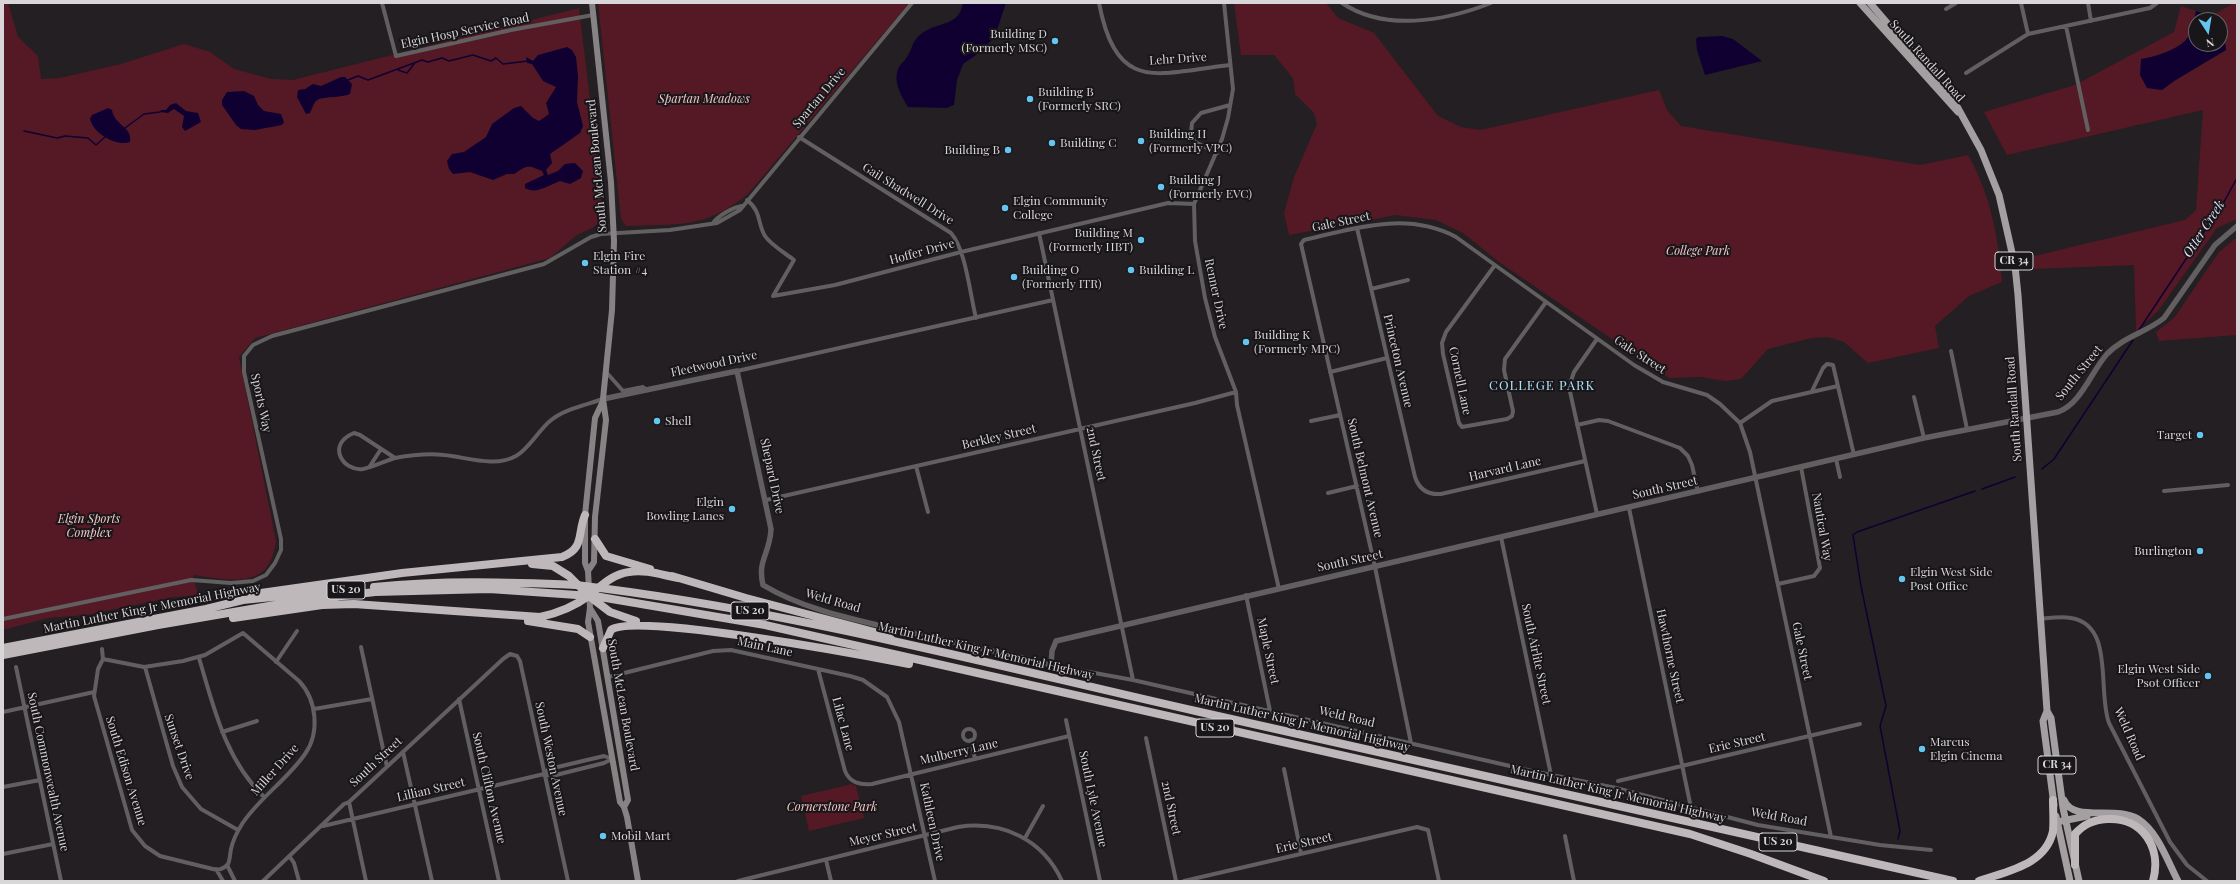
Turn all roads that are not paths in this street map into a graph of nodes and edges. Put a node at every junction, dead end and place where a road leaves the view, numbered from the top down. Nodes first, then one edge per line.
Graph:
1 (382, 3) edge
2 (592, 3) edge
3 (912, 3) edge
4 (1098, 3) edge
5 (1224, 3) edge
6 (1342, 3) edge
7 (1491, 3) edge
8 (1860, 3) edge
9 (1870, 3) edge
10 (1956, 3) edge
11 (2021, 3) edge
12 (2088, 3) edge
13 (2157, 3) edge
14 (1946, 9) dead end
15 (593, 15) junction
16 (2091, 21) junction
17 (2066, 26) junction
18 (2028, 34) junction
19 (1230, 65) junction
20 (1966, 74) dead end
21 (1230, 105) junction
22 (1961, 115) junction
23 (2088, 130) dead end
24 (799, 137) junction
25 (1217, 153) junction
26 (747, 200) junction
27 (1194, 204) junction
28 (2237, 226) edge
29 (1357, 228) junction
30 (2237, 229) edge
31 (614, 232) junction
32 (2229, 232) junction
33 (1039, 233) junction
34 (1301, 242) joint
35 (961, 252) junction
36 (1495, 265) junction
37 (1408, 280) dead end
38 (1371, 289) junction
39 (1053, 300) junction
40 (1546, 302) junction
41 (976, 318) junction
42 (1597, 339) junction
43 (1951, 351) dead end
44 (1387, 358) junction
45 (737, 371) junction
46 (1330, 372) junction
47 (607, 373) junction
48 (1838, 386) junction
49 (648, 390) junction
50 (1812, 391) junction
51 (1236, 392) junction
52 (1914, 397) dead end
53 (603, 400) junction
54 (1340, 415) junction
55 (2026, 417) junction
56 (1310, 421) dead end
57 (1740, 423) junction
58 (1577, 426) junction
59 (1080, 429) junction
60 (1967, 429) junction
61 (1924, 438) junction
62 (381, 449) junction
63 (1854, 455) junction
64 (395, 458) junction
65 (1836, 459) junction
66 (1585, 461) junction
67 (370, 466) junction
68 (916, 466) junction
69 (1801, 468) junction
70 (1840, 477) dead end
71 (1756, 478) junction
72 (2228, 485) dead end
73 (1356, 486) junction
74 (2164, 491) dead end
75 (1698, 492) junction
76 (1328, 493) dead end
77 (1430, 493) joint
78 (766, 500) junction
79 (1629, 508) junction
80 (928, 512) dead end
81 (1597, 514) junction
82 (585, 515) junction
83 (1501, 537) junction
84 (594, 539) junction
85 (517, 562) junction
86 (1375, 567) junction
87 (588, 571) junction
88 (678, 578) junction
89 (1778, 584) junction
90 (763, 585) joint
91 (1279, 588) junction
92 (1246, 595) junction
93 (589, 596) junction
94 (243, 600) junction
95 (590, 608) junction
96 (494, 614) junction
97 (3, 619) edge
98 (2040, 619) junction
99 (158, 625) junction
100 (1122, 625) junction
101 (660, 627) junction
102 (297, 631) dead end
103 (590, 637) junction
104 (897, 643) junction
105 (361, 647) dead end
106 (3, 648) edge
107 (603, 648) junction
108 (102, 649) dead end
109 (3, 655) edge
110 (199, 658) junction
111 (103, 659) junction
112 (503, 659) joint
113 (276, 662) junction
114 (1051, 665) junction
115 (16, 667) dead end
116 (145, 667) junction
117 (818, 669) junction
118 (976, 674) junction
119 (608, 677) junction
120 (1133, 680) junction
121 (94, 692) junction
122 (372, 699) junction
123 (888, 699) joint
124 (459, 700) junction
125 (25, 708) junction
126 (314, 709) junction
127 (1270, 711) junction
128 (2047, 711) junction
129 (3, 712) edge
130 (1066, 720) dead end
131 (257, 721) dead end
132 (1860, 724) dead end
133 (222, 732) junction
134 (1069, 736) junction
135 (1810, 736) junction
136 (1146, 738) dead end
137 (971, 740) dead end
138 (1411, 743) junction
139 (403, 752) junction
140 (612, 759) junction
141 (975, 759) junction
142 (1682, 766) junction
143 (387, 767) junction
144 (1284, 769) dead end
145 (544, 774) junction
146 (911, 774) junction
147 (1551, 775) junction
148 (40, 780) junction
149 (1618, 781) dead end
150 (854, 782) joint
151 (3, 787) edge
152 (479, 789) junction
153 (2060, 789) junction
154 (264, 797) junction
155 (2053, 800) junction
156 (349, 802) junction
157 (416, 804) junction
158 (1043, 806) dead end
159 (624, 807) junction
160 (1691, 808) junction
161 (2105, 812) junction
162 (352, 819) junction
163 (2066, 820) junction
164 (2057, 822) junction
165 (323, 826) junction
166 (238, 830) junction
167 (924, 836) junction
168 (1565, 836) dead end
169 (1831, 837) junction
170 (1026, 838) junction
171 (53, 844) junction
172 (1931, 850) dead end
173 (1301, 853) junction
174 (3, 854) edge
175 (290, 857) junction
176 (826, 860) junction
177 (227, 865) junction
178 (2075, 865) junction
179 (216, 869) junction
180 (61, 881) edge
181 (223, 881) edge
182 (235, 881) edge
183 (263, 881) edge
184 (299, 881) edge
185 (366, 881) edge
186 (432, 881) edge
187 (499, 881) edge
188 (568, 881) edge
189 (638, 881) edge
190 (738, 881) edge
191 (831, 881) edge
192 (935, 881) edge
193 (1062, 881) edge
194 (1100, 881) edge
195 (1176, 881) edge
196 (1184, 881) edge
197 (1440, 881) edge
198 (1574, 881) edge
199 (1824, 881) edge
200 (1953, 881) edge
201 (1979, 881) edge
202 (2070, 881) edge
203 (2079, 881) edge
204 (2153, 881) edge
205 (2178, 881) edge
206 (2207, 881) edge

1 - 15 street, Elgin Hosp Service Road
2 - 15 main road, South McLean Boulevard
3 - 24 street, Spartan Drive
4 - 19 street, Lehr Drive
5 - 19 street, Renner Drive
6 - 7 street
8 - 22 main road, South Randall Road / CR 34
9 - 22 main road, South Randall Road / CR 34
10 - 14 street
11 - 18 street
12 - 16 street
13 - 16 street
15 - 31 main road, South McLean Boulevard
16 - 17 street
17 - 18 street
17 - 23 street
18 - 20 street
19 - 21 street, Renner Drive
21 - 25 street, Renner Drive
21 - 25 street
22 - 55 main road, South Randall Road / CR 34
24 - 26 street, Spartan Drive
24 - 35 street, Gail Shadwell Drive
25 - 27 street, Renner Drive
26 - 31 street, Spartan Drive
26 - 35 street, Hoffer Drive
27 - 33 street, Hoffer Drive
27 - 51 street, Renner Drive
28 - 32 street, South Street
29 - 34 street, Gale Street
29 - 36 street, Gale Street
29 - 38 street, Princeton Avenue
30 - 32 street, South Street
31 - 47 main road, South McLean Boulevard
31 - 97 street, Sports Way
32 - 55 street, South Street
33 - 35 street, Hoffer Drive
33 - 39 street, 2nd Street
34 - 46 street, South Belmont Avenue
35 - 41 street, Gail Shadwell Drive
36 - 40 street, Gale Street
36 - 40 street, Cornell Lane
37 - 38 street
38 - 44 street, Princeton Avenue
39 - 41 street, Fleetwood Drive
39 - 59 street, 2nd Street
40 - 42 street, Gale Street
41 - 45 street, Fleetwood Drive
42 - 57 street, Gale Street
42 - 58 street
43 - 60 street
44 - 46 street
44 - 77 street, Princeton Avenue
45 - 49 street, Fleetwood Drive
45 - 78 street, Shepard Drive
46 - 54 street, South Belmont Avenue
47 - 49 street
47 - 53 main road, South McLean Boulevard
48 - 50 street
48 - 50 street
48 - 63 street
49 - 53 street, Fleetwood Drive
50 - 57 street
51 - 59 street, Berkley Street
51 - 91 street, Renner Drive
52 - 61 street
53 - 64 street, Fleetwood Drive
53 - 82 main road, South McLean Boulevard
53 - 84 main road, South McLean Boulevard
54 - 56 street
54 - 73 street, South Belmont Avenue
55 - 60 street, South Street
55 - 98 main road, South Randall Road / CR 34
57 - 71 street, Gale Street
58 - 66 street
58 - 75 street
59 - 68 street, Berkley Street
59 - 100 street, 2nd Street
60 - 61 street, South Street
61 - 63 street, South Street
62 - 64 street
62 - 67 street
62 - 67 street
63 - 65 street, South Street
64 - 67 street, Fleetwood Drive
65 - 69 street, South Street
65 - 70 street
66 - 77 street, Harvard Lane
66 - 81 street
68 - 78 street, Berkley Street
68 - 80 street
69 - 71 street, South Street
69 - 89 street, Nautical Way
71 - 75 street, South Street
71 - 89 street, Gale Street
72 - 74 street
73 - 76 street
73 - 86 street, South Belmont Avenue
75 - 79 street, South Street
78 - 90 street, Shepard Drive
79 - 81 street, South Street
79 - 142 street, Hawthorne Street
81 - 83 street, South Street
82 - 85 highway
82 - 87 main road, South McLean Boulevard
83 - 86 street, South Street
83 - 147 street, South Airlite Street
84 - 87 main road, South McLean Boulevard
84 - 88 highway
85 - 93 highway
85 - 94 highway
86 - 91 street, South Street
86 - 138 street, South Belmont Avenue
87 - 93 main road, South McLean Boulevard
88 - 93 highway
88 - 104 highway
89 - 135 street, Gale Street
90 - 114 street, Weld Road
91 - 92 street, South Street
92 - 100 street, South Street
92 - 127 street, Maple Street
93 - 95 main road, South McLean Boulevard
93 - 96 highway
93 - 101 highway
94 - 104 highway, Martin Luther King Jr Memorial Highway / US 20, bridge
94 - 106 highway, Martin Luther King Jr Memorial Highway / US 20
95 - 103 main road, South McLean Boulevard
95 - 107 main road, South McLean Boulevard
96 - 99 highway
96 - 103 highway
98 - 128 main road, South Randall Road / CR 34
98 - 206 street, Weld Road
99 - 109 highway, Martin Luther King Jr Memorial Highway / US 20
99 - 118 highway, Martin Luther King Jr Memorial Highway / US 20, bridge
100 - 114 street, South Street
100 - 120 street, 2nd Street
101 - 107 highway
101 - 118 highway
102 - 113 street
103 - 140 main road, South McLean Boulevard
104 - 200 highway, Martin Luther King Jr Memorial Highway / US 20
105 - 122 street
107 - 119 main road, South McLean Boulevard
108 - 111 street, South Edison Avenue
110 - 113 street, Miller Drive
110 - 116 street
110 - 133 street
111 - 116 street
111 - 121 street, South Edison Avenue
112 - 124 street, South Street
112 - 145 street, South Weston Avenue
113 - 126 street, Miller Drive
114 - 120 street, Weld Road
115 - 125 street, South Commonwealth Avenue
116 - 166 street, Sunset Drive
117 - 119 street, Main Lane
117 - 123 street, Main Lane
117 - 150 street, Lilac Lane
118 - 199 highway, Martin Luther King Jr Memorial Highway / US 20
119 - 159 main road, South McLean Boulevard
120 - 127 street, Weld Road
121 - 125 street
121 - 179 street, South Edison Avenue
122 - 126 street
122 - 143 street
123 - 146 street, Kathleen Drive
124 - 139 street, South Street
124 - 152 street, South Clifton Avenue
125 - 129 street
125 - 148 street, South Commonwealth Avenue
126 - 154 street, Miller Drive
127 - 138 street, Weld Road
128 - 153 main road, South Randall Road / CR 34
128 - 155 main road, South Randall Road / CR 34
130 - 134 street, South Lyle Avenue
131 - 133 street
132 - 135 street, Erie Street
133 - 154 street
134 - 141 street, Mulberry Lane
134 - 194 street, South Lyle Avenue
135 - 142 street, Erie Street
135 - 169 street, Gale Street
136 - 195 street, 2nd Street
137 - 141 street
138 - 147 street, Weld Road
139 - 143 street, South Street
139 - 157 street
140 - 145 street, Lillian Street
140 - 145 street, Lillian Street
140 - 159 main road, South McLean Boulevard
141 - 146 street, Mulberry Lane
142 - 149 street, Erie Street
142 - 160 street, Hawthorne Street
143 - 156 street, South Street
144 - 173 street
145 - 152 street, Lillian Street
145 - 188 street, South Weston Avenue
146 - 150 street, Mulberry Lane
146 - 167 street, Kathleen Drive
147 - 160 street, Weld Road
148 - 151 street
148 - 171 street, South Commonwealth Avenue
152 - 157 street, Lillian Street
152 - 187 street, South Clifton Avenue
153 - 161 main road
153 - 163 main road, South Randall Road / CR 34
154 - 166 street, Miller Drive
155 - 164 main road, South Randall Road / CR 34
155 - 201 highway
156 - 162 street
156 - 165 street, South Street
157 - 162 street, Lillian Street
157 - 186 street
158 - 170 street
159 - 189 main road, South McLean Boulevard
160 - 169 street, Weld Road
161 - 163 main road
161 - 205 main road
162 - 165 street, Lillian Street
162 - 185 street
163 - 164 main road
163 - 178 main road, South Randall Road / CR 34
164 - 202 main road, South Randall Road / CR 34
165 - 175 street, South Street
166 - 177 street, Miller Drive
167 - 170 street, Meyer Street
167 - 176 street, Meyer Street
167 - 192 street, Kathleen Drive
168 - 198 street
169 - 172 street, Weld Road
170 - 193 street, Meyer Street
171 - 174 street
171 - 180 street, South Commonwealth Avenue
173 - 196 street, Erie Street
173 - 197 street, Erie Street
175 - 183 street, South Street
175 - 184 street
176 - 190 street, Meyer Street
176 - 191 street
177 - 179 street, South Edison Avenue
177 - 182 street
178 - 203 main road, South Randall Road / CR 34
178 - 204 highway
179 - 181 street

